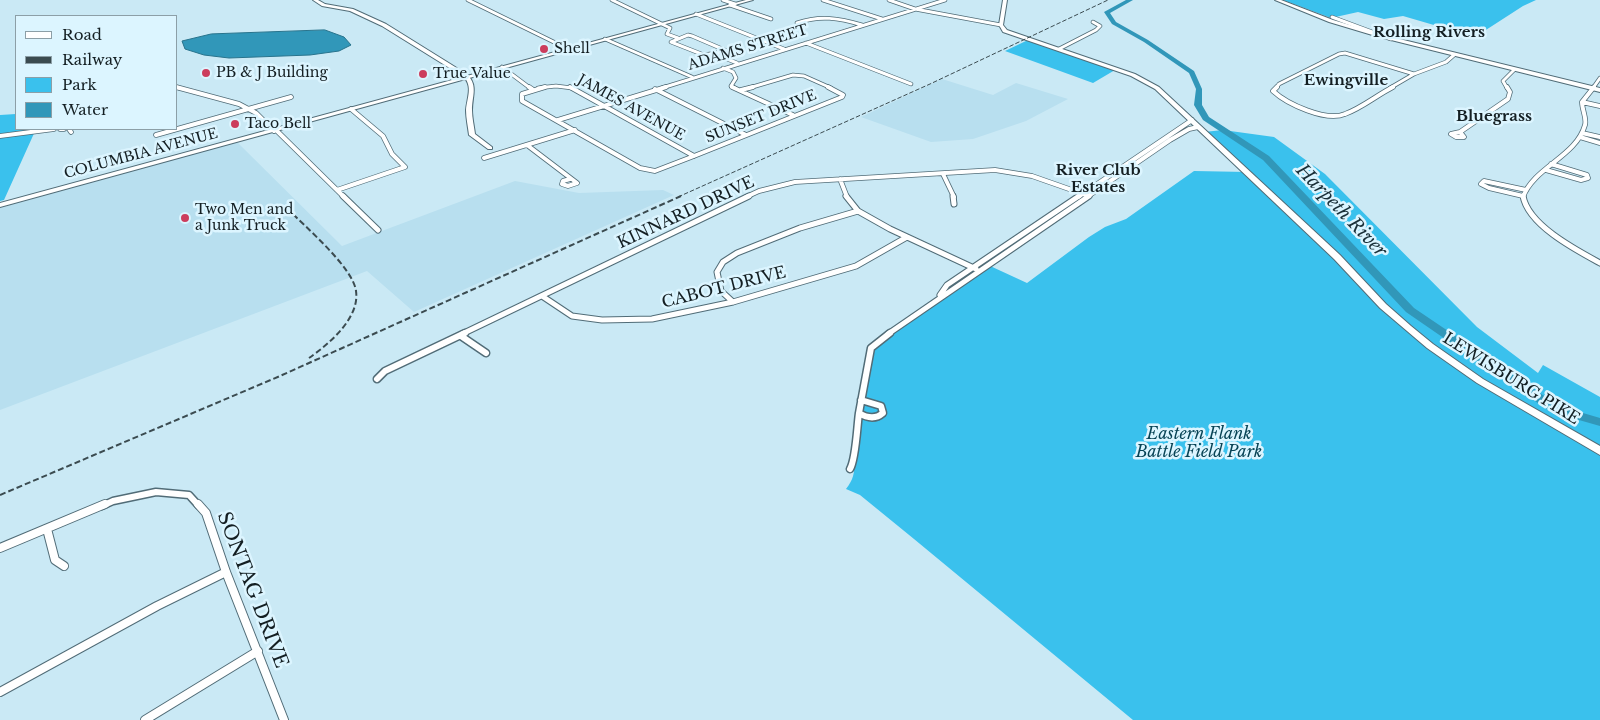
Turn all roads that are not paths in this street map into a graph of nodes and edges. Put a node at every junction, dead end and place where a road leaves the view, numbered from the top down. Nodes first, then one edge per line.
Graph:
1 (315, 0) edge
2 (468, 0) edge
3 (612, 0) edge
4 (723, 0) edge
5 (751, 0) edge
6 (823, 0) edge
7 (889, 0) edge
8 (944, 0) edge
9 (1005, 0) edge
10 (1277, 0) edge
11 (733, 5) junction
12 (915, 9) junction
13 (696, 14) junction
14 (1332, 17) dead end
15 (771, 19) dead end
16 (882, 19) junction
17 (1093, 22) dead end
18 (662, 23) junction
19 (798, 23) dead end
20 (862, 25) junction
21 (1001, 25) junction
22 (606, 38) junction
23 (678, 38) junction
24 (1392, 39) junction
25 (806, 42) junction
26 (568, 49) junction
27 (784, 49) junction
28 (1058, 49) junction
29 (717, 55) junction
30 (1454, 55) junction
31 (737, 63) junction
32 (502, 67) junction
33 (723, 68) junction
34 (1514, 70) junction
35 (1414, 74) junction
36 (467, 77) junction
37 (692, 77) junction
38 (1600, 78) edge
39 (911, 84) dead end
40 (178, 88) edge
41 (1591, 88) junction
42 (532, 89) junction
43 (655, 89) junction
44 (741, 90) junction
45 (1600, 90) edge
46 (291, 97) dead end
47 (1582, 102) junction
48 (602, 105) junction
49 (1600, 106) edge
50 (351, 109) junction
51 (250, 110) junction
52 (793, 115) junction
53 (558, 120) junction
54 (1192, 120) junction
55 (1198, 127) junction
56 (178, 129) edge
57 (46, 130) edge
58 (175, 130) edge
59 (275, 130) junction
60 (575, 130) junction
61 (1460, 132) dead end
62 (156, 135) dead end
63 (746, 135) junction
64 (1581, 135) junction
65 (0, 136) edge
66 (1600, 137) edge
67 (1600, 143) edge
68 (527, 146) junction
69 (490, 148) dead end
70 (695, 156) junction
71 (484, 158) dead end
72 (1551, 164) junction
73 (1546, 170) junction
74 (943, 174) junction
75 (570, 179) dead end
76 (840, 179) junction
77 (337, 190) junction
78 (1526, 190) junction
79 (1083, 193) junction
80 (1089, 196) junction
81 (1523, 196) junction
82 (954, 204) dead end
83 (0, 205) edge
84 (858, 211) junction
85 (378, 230) dead end
86 (907, 237) junction
87 (1600, 263) edge
88 (973, 268) junction
89 (980, 270) junction
90 (542, 296) junction
91 (939, 297) junction
92 (733, 302) junction
93 (461, 336) junction
94 (486, 353) dead end
95 (377, 379) dead end
96 (861, 400) junction
97 (859, 414) junction
98 (1600, 451) edge
99 (850, 468) dead end
100 (47, 529) junction
101 (0, 548) edge
102 (64, 566) dead end
103 (226, 572) junction
104 (258, 651) junction
105 (0, 692) edge
106 (145, 720) edge
107 (284, 720) edge

1 - 36 main road
2 - 26 street
3 - 18 street
4 - 11 street
5 - 11 main road, COLUMBIA AVENUE
6 - 16 street
7 - 12 street
8 - 12 street, ADAMS STREET
9 - 21 main road
10 - 24 main road
11 - 13 main road, COLUMBIA AVENUE
11 - 15 street
12 - 16 street, ADAMS STREET
12 - 21 street
13 - 18 main road, COLUMBIA AVENUE
13 - 27 street
14 - 24 street
16 - 20 street, ADAMS STREET
17 - 28 street
18 - 22 main road, COLUMBIA AVENUE
18 - 23 street
19 - 20 street
20 - 25 street, ADAMS STREET
21 - 28 main road, LEWISBURG PIKE
22 - 26 main road, COLUMBIA AVENUE
22 - 37 street
23 - 29 street
23 - 29 street
24 - 30 main road
25 - 27 street, ADAMS STREET
25 - 39 street
26 - 32 main road, COLUMBIA AVENUE
27 - 31 street, ADAMS STREET
28 - 54 main road, LEWISBURG PIKE
29 - 31 street
30 - 34 main road
30 - 35 street
31 - 33 street, ADAMS STREET
32 - 36 main road, COLUMBIA AVENUE
32 - 42 street
33 - 37 street, ADAMS STREET
33 - 44 street
34 - 41 main road
34 - 61 street
35 - 35 street
36 - 50 main road, COLUMBIA AVENUE
36 - 69 main road
37 - 43 street, ADAMS STREET
38 - 41 street
40 - 51 street
41 - 45 main road
41 - 47 street
42 - 48 street, JAMES AVENUE
42 - 53 street
43 - 48 street, ADAMS STREET
43 - 63 street
44 - 52 street
44 - 52 street, SUNSET DRIVE
46 - 51 street
47 - 49 street
47 - 64 street
48 - 53 street, ADAMS STREET
48 - 70 street, JAMES AVENUE
50 - 59 main road, COLUMBIA AVENUE
50 - 77 street
51 - 56 street
51 - 59 street
52 - 63 street, SUNSET DRIVE
53 - 60 street
54 - 55 main road, LEWISBURG PIKE
54 - 79 street
55 - 80 street
55 - 98 main road, LEWISBURG PIKE
57 - 65 street
58 - 62 street
59 - 77 street
59 - 83 main road, COLUMBIA AVENUE
60 - 68 street
60 - 70 street, SUNSET DRIVE
63 - 70 street, SUNSET DRIVE
64 - 66 street
64 - 67 street
64 - 72 street
68 - 71 street
68 - 75 street
72 - 73 street
72 - 73 street
73 - 78 street
74 - 76 street, KINNARD DRIVE
74 - 79 street, KINNARD DRIVE
74 - 82 street
76 - 84 street
76 - 90 street, KINNARD DRIVE
77 - 85 street
78 - 81 street
78 - 81 street
79 - 80 street, KINNARD DRIVE
79 - 88 street
80 - 89 street
81 - 87 street
84 - 86 street
84 - 92 street
86 - 88 street
86 - 92 street, CABOT DRIVE
88 - 89 street
88 - 91 street
89 - 91 street
90 - 92 street, CABOT DRIVE
90 - 93 street, KINNARD DRIVE
91 - 96 street
93 - 94 street
93 - 95 street, KINNARD DRIVE
96 - 97 street
96 - 97 street
97 - 99 street
100 - 101 street, SONTAG DRIVE
100 - 102 street
100 - 103 street, SONTAG DRIVE
103 - 104 street, SONTAG DRIVE
103 - 105 street
104 - 106 street
104 - 107 street, SONTAG DRIVE

